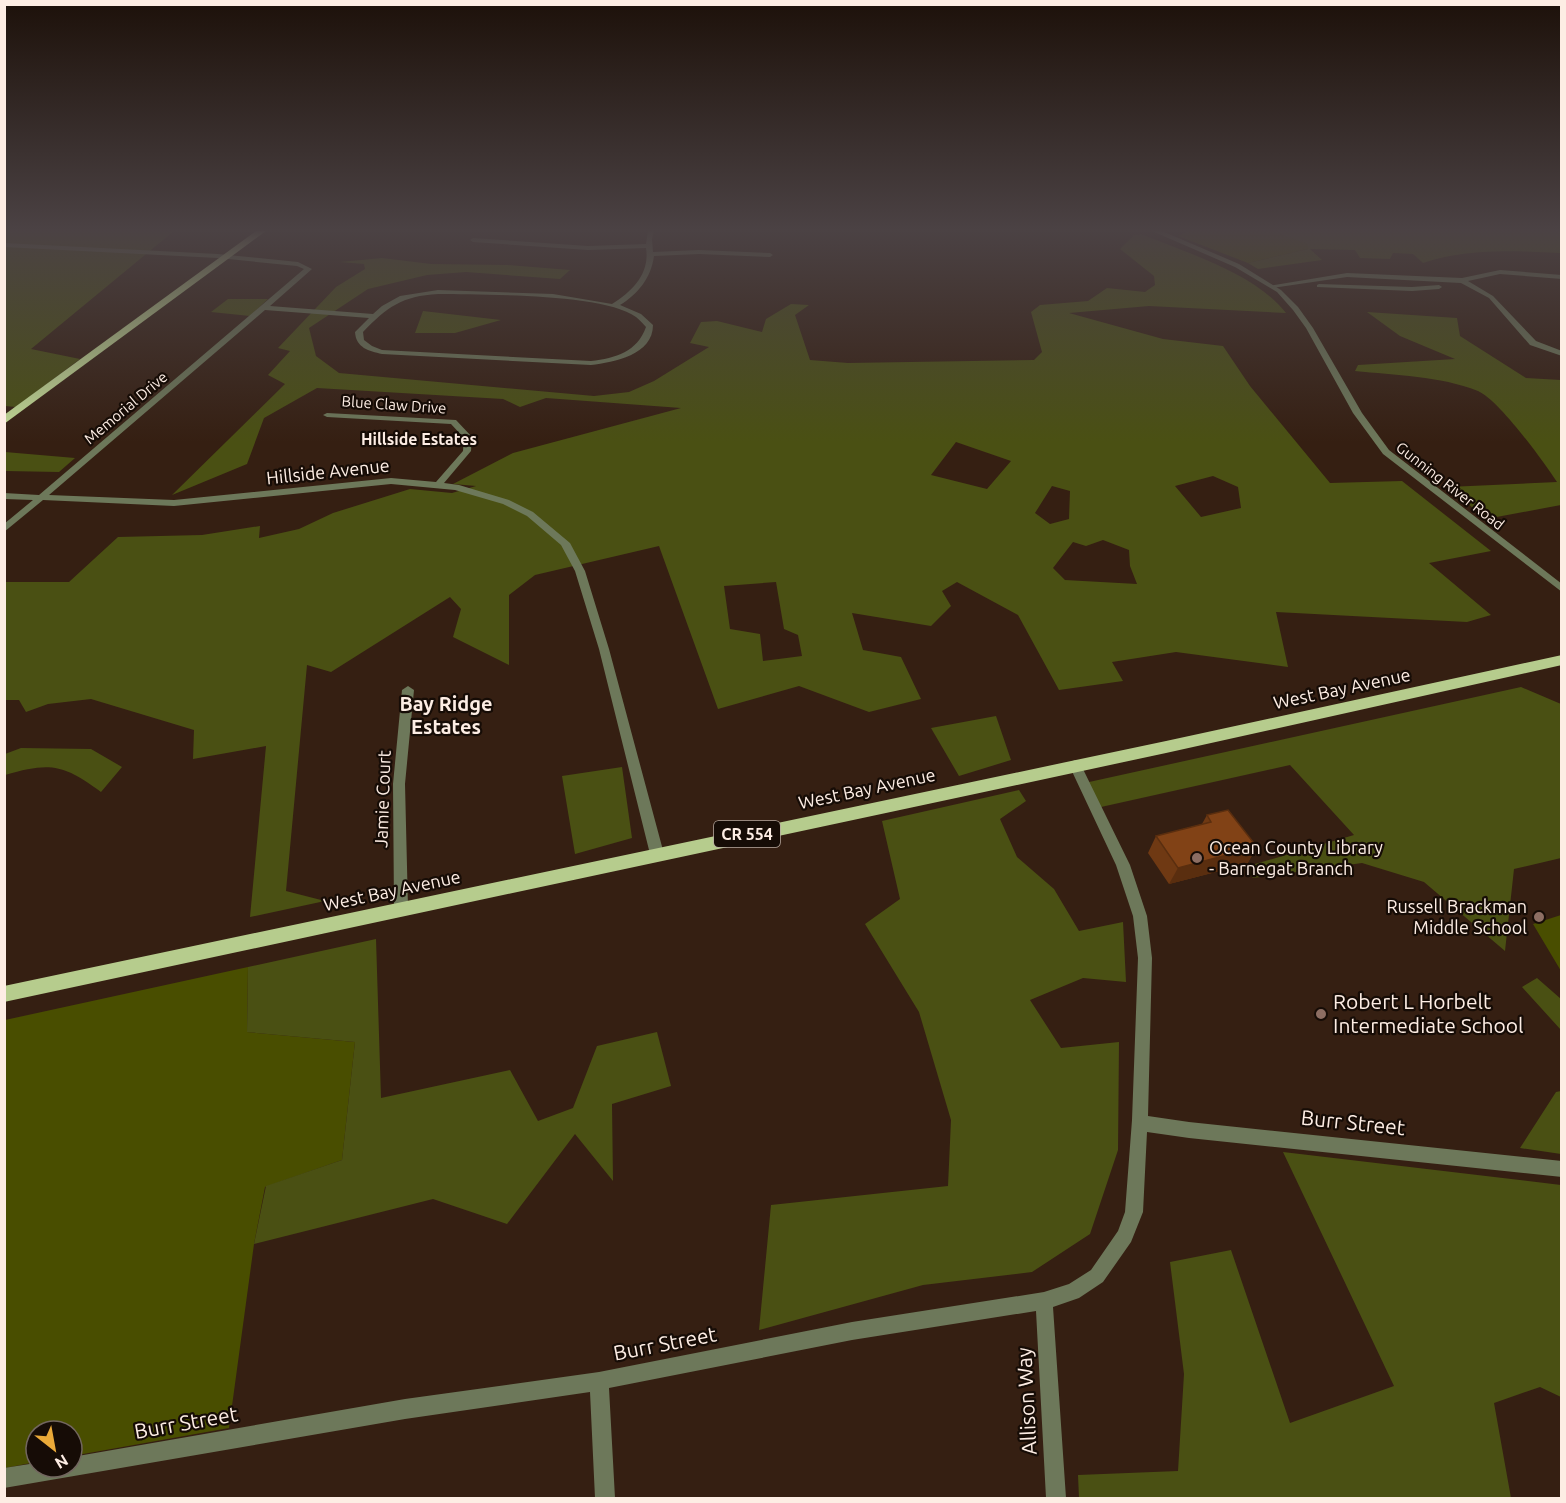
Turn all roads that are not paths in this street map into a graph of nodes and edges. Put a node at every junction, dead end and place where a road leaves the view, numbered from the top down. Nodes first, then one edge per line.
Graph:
1 (167, 301) edge
2 (272, 301) edge
3 (392, 301) edge
4 (599, 301) edge
5 (620, 301) edge
6 (1287, 301) edge
7 (1495, 301) edge
8 (615, 305) junction
9 (264, 308) junction
10 (374, 316) junction
11 (1562, 354) edge
12 (327, 415) dead end
13 (4, 421) edge
14 (439, 484) junction
15 (4, 496) edge
16 (41, 498) junction
17 (4, 529) edge
18 (1562, 590) edge
19 (1562, 660) edge
20 (408, 690) dead end
21 (1075, 765) junction
22 (657, 854) junction
23 (401, 908) junction
24 (4, 994) edge
25 (1140, 1120) junction
26 (1562, 1169) edge
27 (1044, 1301) junction
28 (599, 1381) junction
29 (84, 1465) edge
30 (24, 1475) edge
31 (4, 1479) edge
32 (605, 1498) edge
33 (1056, 1498) edge

1 - 13 highway
2 - 9 street, Memorial Drive
3 - 10 street
4 - 8 street
5 - 8 street
6 - 18 street, Gunning River Road
7 - 11 street
8 - 10 street
9 - 10 street
9 - 16 street, Memorial Drive
12 - 14 street, Blue Claw Drive
14 - 16 street, Hillside Avenue
14 - 22 street, Hillside Avenue
15 - 16 street, Hillside Avenue
16 - 17 street, Memorial Drive
19 - 21 main road, West Bay Avenue / CR 554
20 - 23 street, Jamie Court
21 - 22 main road, West Bay Avenue / CR 554
21 - 25 street, Burr Street
22 - 23 main road, West Bay Avenue / CR 554
23 - 24 main road, West Bay Avenue / CR 554
25 - 26 street, Burr Street
25 - 27 street, Burr Street
27 - 28 street, Burr Street
27 - 33 street, Allison Way
28 - 29 street, Burr Street
28 - 32 street
30 - 31 street, Burr Street

